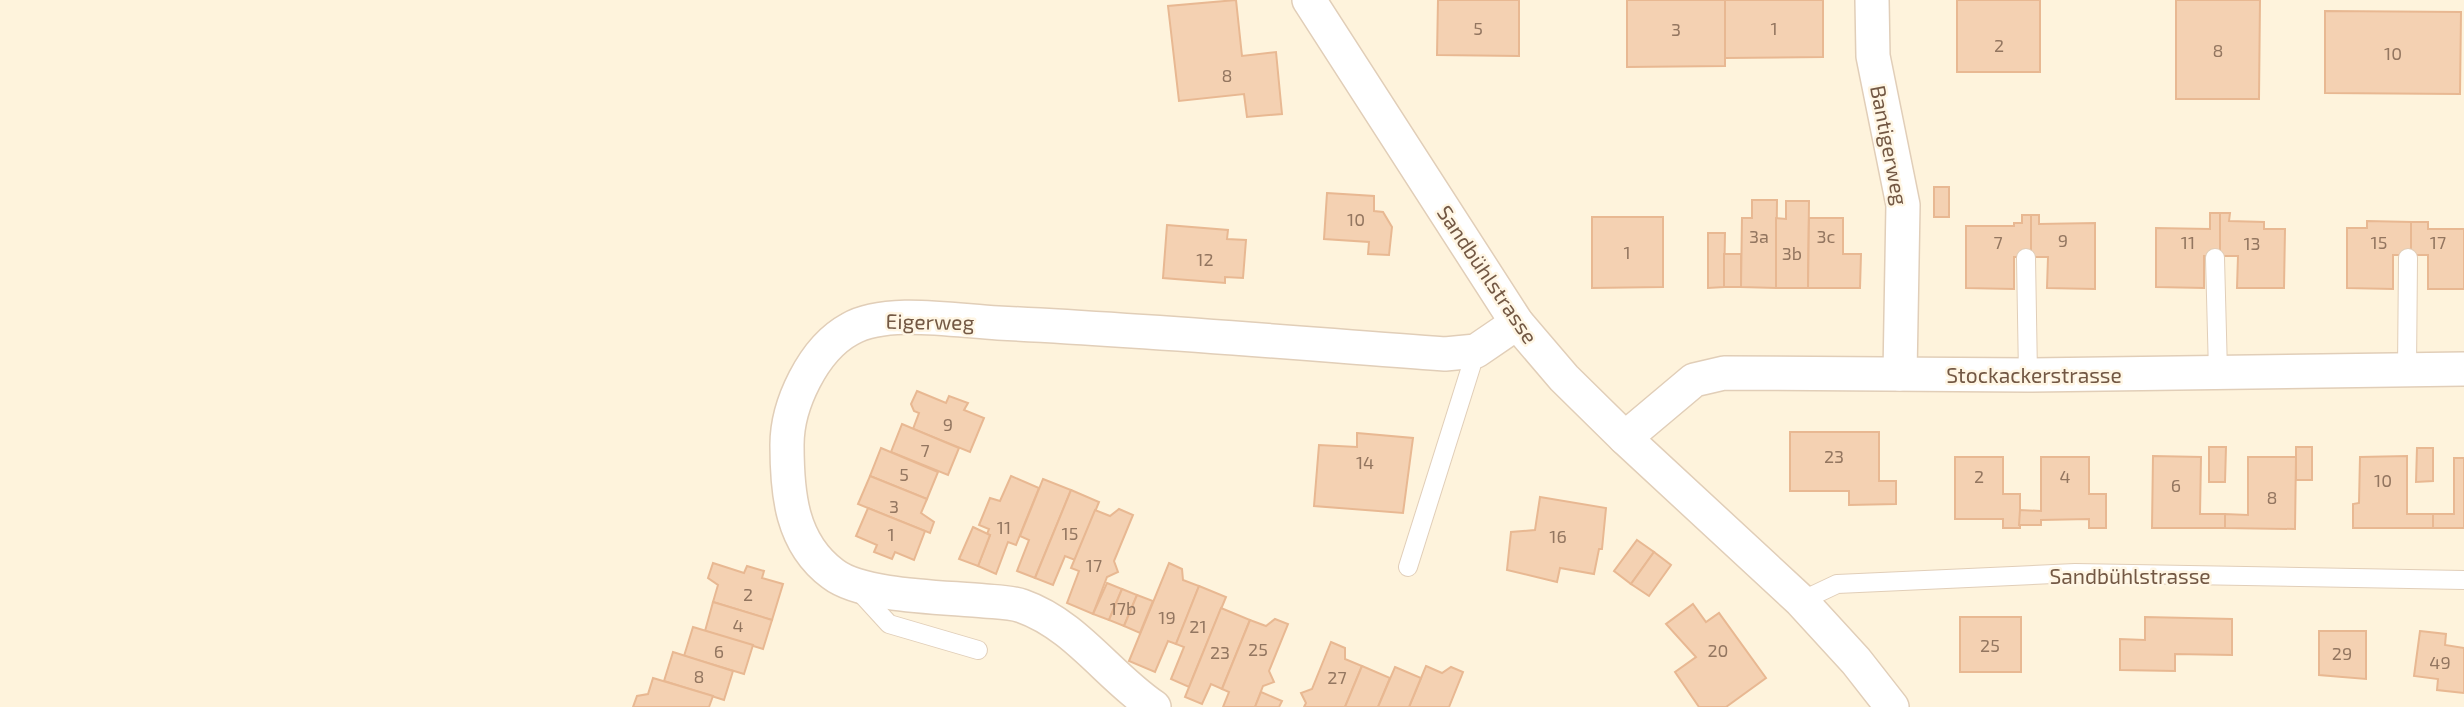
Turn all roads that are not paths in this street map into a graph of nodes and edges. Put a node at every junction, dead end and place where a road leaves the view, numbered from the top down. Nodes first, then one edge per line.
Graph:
1 (1309, 0) edge
2 (1872, 0) edge
3 (2026, 258) dead end
4 (2215, 258) dead end
5 (2408, 258) dead end
6 (1517, 323) junction
7 (1476, 351) junction
8 (2407, 369) junction
9 (2464, 369) edge
10 (2218, 372) junction
11 (1900, 374) junction
12 (2028, 375) junction
13 (1625, 438) junction
14 (1408, 567) dead end
15 (2464, 580) edge
16 (856, 587) junction
17 (1801, 601) junction
18 (978, 650) dead end
19 (1154, 707) edge
20 (1892, 707) edge

1 - 6 street, Sandbühlstrasse
2 - 11 street, Bantigerweg
3 - 12 lane
4 - 10 lane
5 - 8 lane
6 - 7 street, Eigerweg
6 - 13 street, Sandbühlstrasse
7 - 14 lane
7 - 16 street, Eigerweg
8 - 9 street, Stockackerstrasse
8 - 10 street, Stockackerstrasse
10 - 12 street, Stockackerstrasse
11 - 12 street, Stockackerstrasse
11 - 13 street, Stockackerstrasse
13 - 17 street, Sandbühlstrasse
15 - 17 lane, Sandbühlstrasse
16 - 18 lane
16 - 19 street, Eigerweg
17 - 20 street, Sandbühlstrasse

